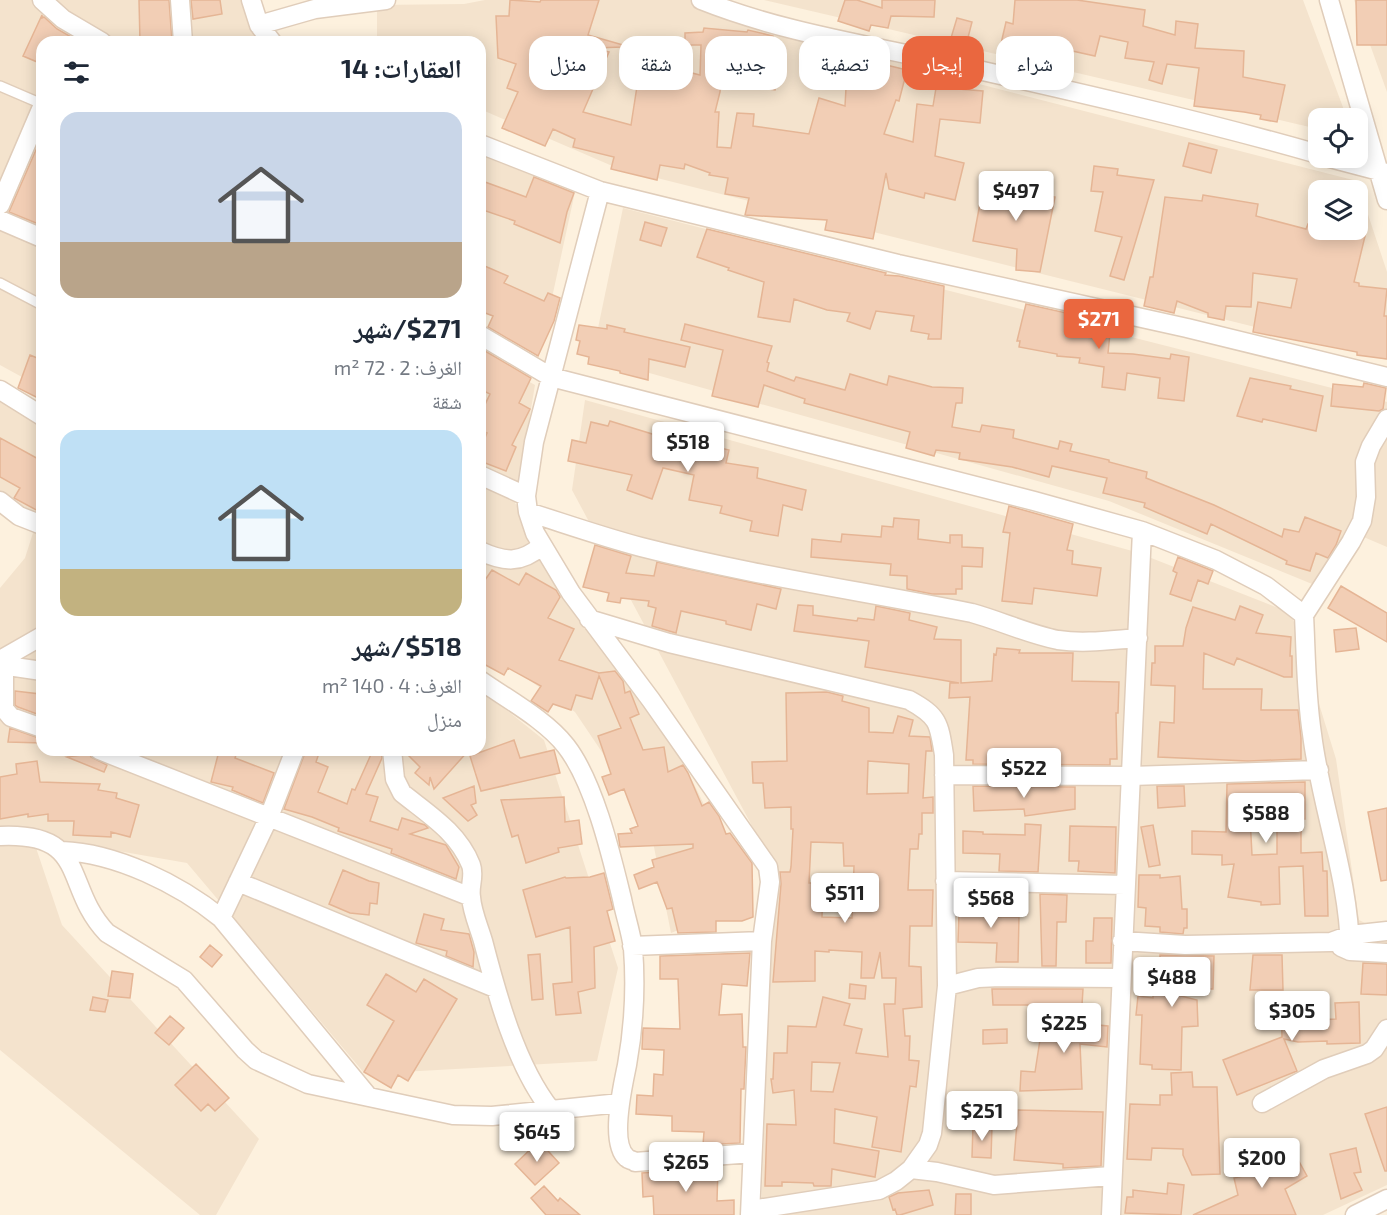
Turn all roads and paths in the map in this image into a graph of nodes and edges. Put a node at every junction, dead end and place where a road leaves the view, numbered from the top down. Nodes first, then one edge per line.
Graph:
1 (42, 0) edge
2 (180, 0) edge
3 (251, 0) edge
4 (386, 0) edge
5 (701, 0) edge
6 (1329, 0) edge
7 (259, 25) junction
8 (92, 36) edge
9 (183, 36) edge
10 (267, 36) edge
11 (0, 86) edge
12 (36, 103) edge
13 (36, 120) edge
14 (486, 146) edge
15 (1308, 151) edge
16 (1368, 168) edge
17 (1383, 172) edge
18 (600, 191) junction
19 (1387, 200) edge
20 (0, 205) edge
21 (0, 220) edge
22 (36, 235) edge
23 (0, 283) edge
24 (36, 302) edge
25 (486, 339) edge
26 (551, 377) junction
27 (1387, 377) edge
28 (0, 390) edge
29 (36, 412) edge
30 (1387, 419) edge
31 (486, 479) edge
32 (0, 501) edge
33 (527, 504) junction
34 (36, 523) edge
35 (1142, 531) junction
36 (541, 546) junction
37 (486, 554) edge
38 (1304, 615) junction
39 (589, 619) junction
40 (1138, 638) junction
41 (36, 640) edge
42 (1, 664) edge
43 (36, 670) edge
44 (486, 684) edge
45 (36, 726) edge
46 (114, 756) edge
47 (294, 756) edge
48 (393, 756) edge
49 (1319, 770) junction
50 (944, 775) junction
51 (1131, 776) junction
52 (269, 817) junction
53 (0, 836) edge
54 (62, 851) junction
55 (945, 881) junction
56 (238, 882) junction
57 (1125, 885) junction
58 (471, 897) junction
59 (221, 918) junction
60 (1387, 931) edge
61 (762, 941) junction
62 (1122, 941) junction
63 (1350, 943) junction
64 (633, 946) junction
65 (1387, 953) edge
66 (1120, 978) junction
67 (947, 986) junction
68 (495, 988) junction
69 (1387, 1029) edge
70 (367, 1095) junction
71 (620, 1103) junction
72 (1262, 1103) dead end
73 (551, 1110) junction
74 (752, 1153) junction
75 (911, 1169) junction
76 (1112, 1176) junction
77 (1387, 1199) edge
78 (751, 1213) edge
79 (1111, 1215) edge
80 (1355, 1215) edge

1 - 8 street
2 - 9 street
3 - 7 street
4 - 7 street
5 - 15 street
6 - 17 street
7 - 10 street
11 - 12 lane
13 - 20 street
14 - 18 street
16 - 17 street
17 - 19 street
18 - 26 street
18 - 27 street
21 - 22 street
23 - 24 lane
25 - 26 street
26 - 33 street
26 - 35 street
28 - 29 street
30 - 38 street
31 - 33 street
32 - 34 street
33 - 36 street
33 - 40 street
35 - 38 street
35 - 40 street
36 - 37 street
36 - 39 street
38 - 49 street
39 - 50 street
39 - 61 street
40 - 51 street
41 - 42 street
42 - 43 street
42 - 45 street
44 - 64 street
46 - 52 street
47 - 52 street
48 - 58 street
49 - 51 street
49 - 63 street
50 - 51 street
50 - 55 street
51 - 57 street
52 - 56 street
52 - 58 street
53 - 54 street
54 - 59 street
54 - 70 street
55 - 57 street
55 - 67 street
56 - 59 street
56 - 68 street
57 - 62 street
58 - 68 street
59 - 70 street
60 - 63 street
61 - 64 street
61 - 74 street
62 - 63 street
62 - 66 street
63 - 65 street
64 - 71 street
66 - 67 street
66 - 76 street
67 - 75 street
68 - 73 street
69 - 72 street
70 - 73 street
71 - 73 street
71 - 74 street
74 - 78 street
75 - 76 street
75 - 78 street
76 - 79 street
77 - 80 street

